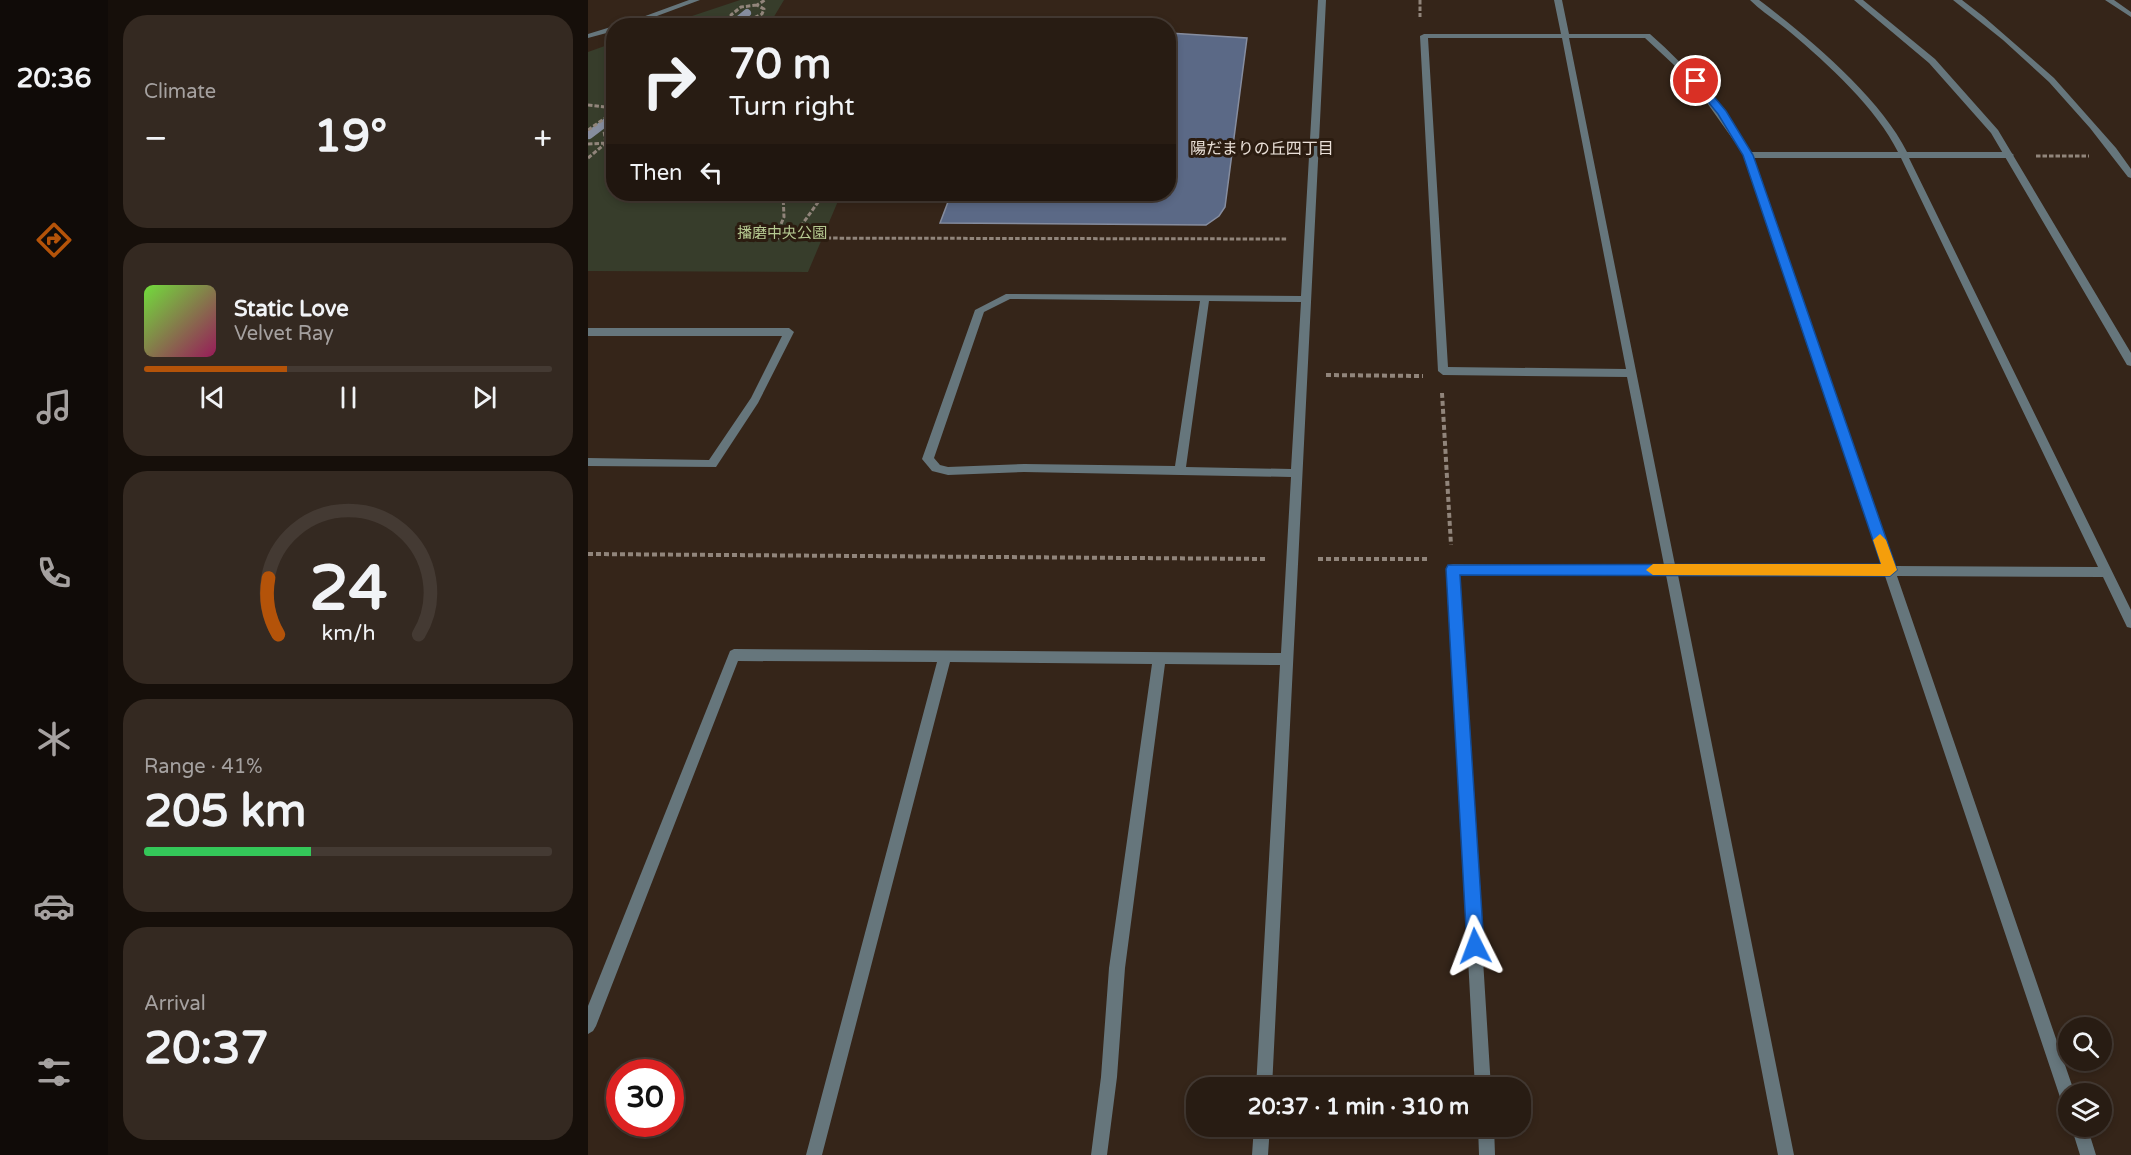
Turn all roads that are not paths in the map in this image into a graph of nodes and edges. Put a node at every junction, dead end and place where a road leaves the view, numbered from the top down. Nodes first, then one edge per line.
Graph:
1 (696, 0) edge
2 (1322, 0) edge
3 (1558, 0) edge
4 (1754, 0) edge
5 (1858, 0) edge
6 (1957, 0) edge
7 (2109, 0) edge
8 (2131, 15) edge
9 (644, 18) edge
10 (606, 30) edge
11 (588, 36) edge
12 (1565, 36) junction
13 (1748, 155) junction
14 (1904, 155) junction
15 (2010, 155) junction
16 (2131, 176) edge
17 (1205, 298) junction
18 (1305, 298) junction
19 (588, 332) edge
20 (2131, 362) edge
21 (1632, 373) junction
22 (588, 462) edge
23 (1180, 472) junction
24 (1295, 473) junction
25 (1670, 570) junction
26 (1890, 570) junction
27 (2106, 572) junction
28 (2131, 623) edge
29 (945, 656) junction
30 (1160, 659) junction
31 (1286, 659) junction
32 (588, 1026) edge
33 (1265, 1077) edge
34 (1482, 1077) edge
35 (2063, 1083) edge
36 (1261, 1137) edge
37 (1486, 1137) edge
38 (2082, 1137) edge
39 (814, 1155) edge
40 (1100, 1155) edge
41 (1260, 1155) edge
42 (1487, 1155) edge
43 (1786, 1155) edge
44 (2088, 1155) edge

1 - 9 street
2 - 18 street
3 - 12 street
4 - 14 street
5 - 15 street
6 - 16 street
7 - 8 street
10 - 11 street
12 - 13 street
12 - 21 street
12 - 21 street
13 - 14 street
13 - 26 street
14 - 15 street
14 - 27 street
15 - 20 street
17 - 18 street
17 - 23 street
17 - 23 street
18 - 24 street
19 - 22 street
21 - 25 street
23 - 24 street
24 - 31 street
25 - 26 street
25 - 34 street
25 - 43 street
26 - 27 street
26 - 35 street
27 - 28 street
29 - 30 street
29 - 32 street
29 - 39 street
30 - 31 street
30 - 40 street
31 - 33 street
36 - 41 street
37 - 42 street
38 - 44 street

